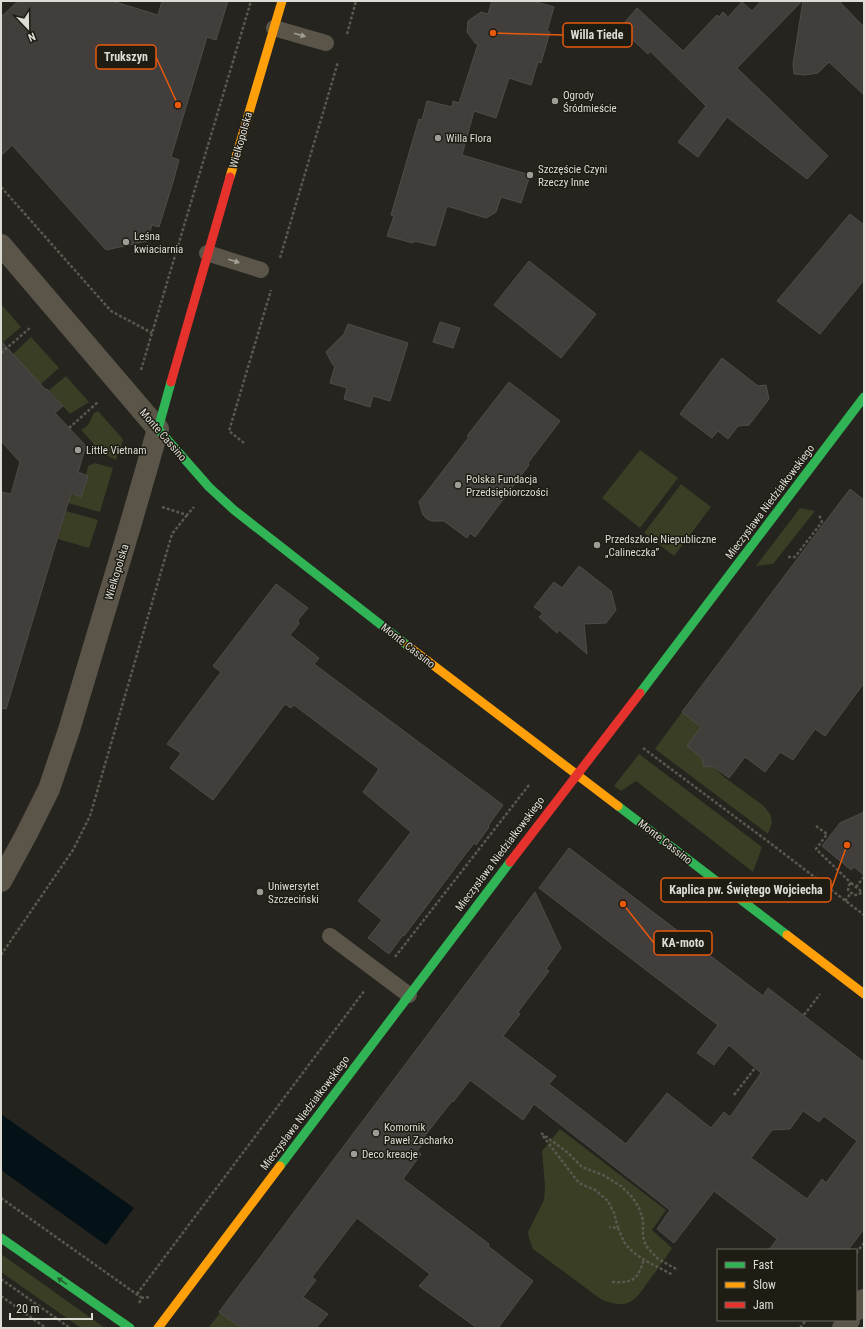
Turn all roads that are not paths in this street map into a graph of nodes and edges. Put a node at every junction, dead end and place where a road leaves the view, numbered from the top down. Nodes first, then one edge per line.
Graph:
1 (282, 1) edge
2 (274, 28) junction
3 (326, 42) dead end
4 (1, 245) edge
5 (208, 253) junction
6 (261, 270) dead end
7 (864, 397) edge
8 (158, 429) junction
9 (578, 775) junction
10 (1, 881) edge
11 (330, 936) dead end
12 (864, 994) edge
13 (409, 995) junction
14 (1, 1238) edge
15 (864, 1300) edge
16 (857, 1309) edge
17 (130, 1328) edge
18 (158, 1328) edge

1 - 2 street, Wielkopolska
2 -> 3 lane
2 - 5 street, Wielkopolska
4 - 8 street, Monte Cassino
5 -> 6 lane
5 - 8 street, Wielkopolska
7 - 9 street, Mieczysława Niedziałkowskiego
8 - 9 street, Monte Cassino
8 - 10 street, Wielkopolska
9 - 12 street, Monte Cassino
9 - 13 street, Mieczysława Niedziałkowskiego
11 - 13 lane
13 - 18 street, Mieczysława Niedziałkowskiego
17 -> 14 street
15 - 16 street

